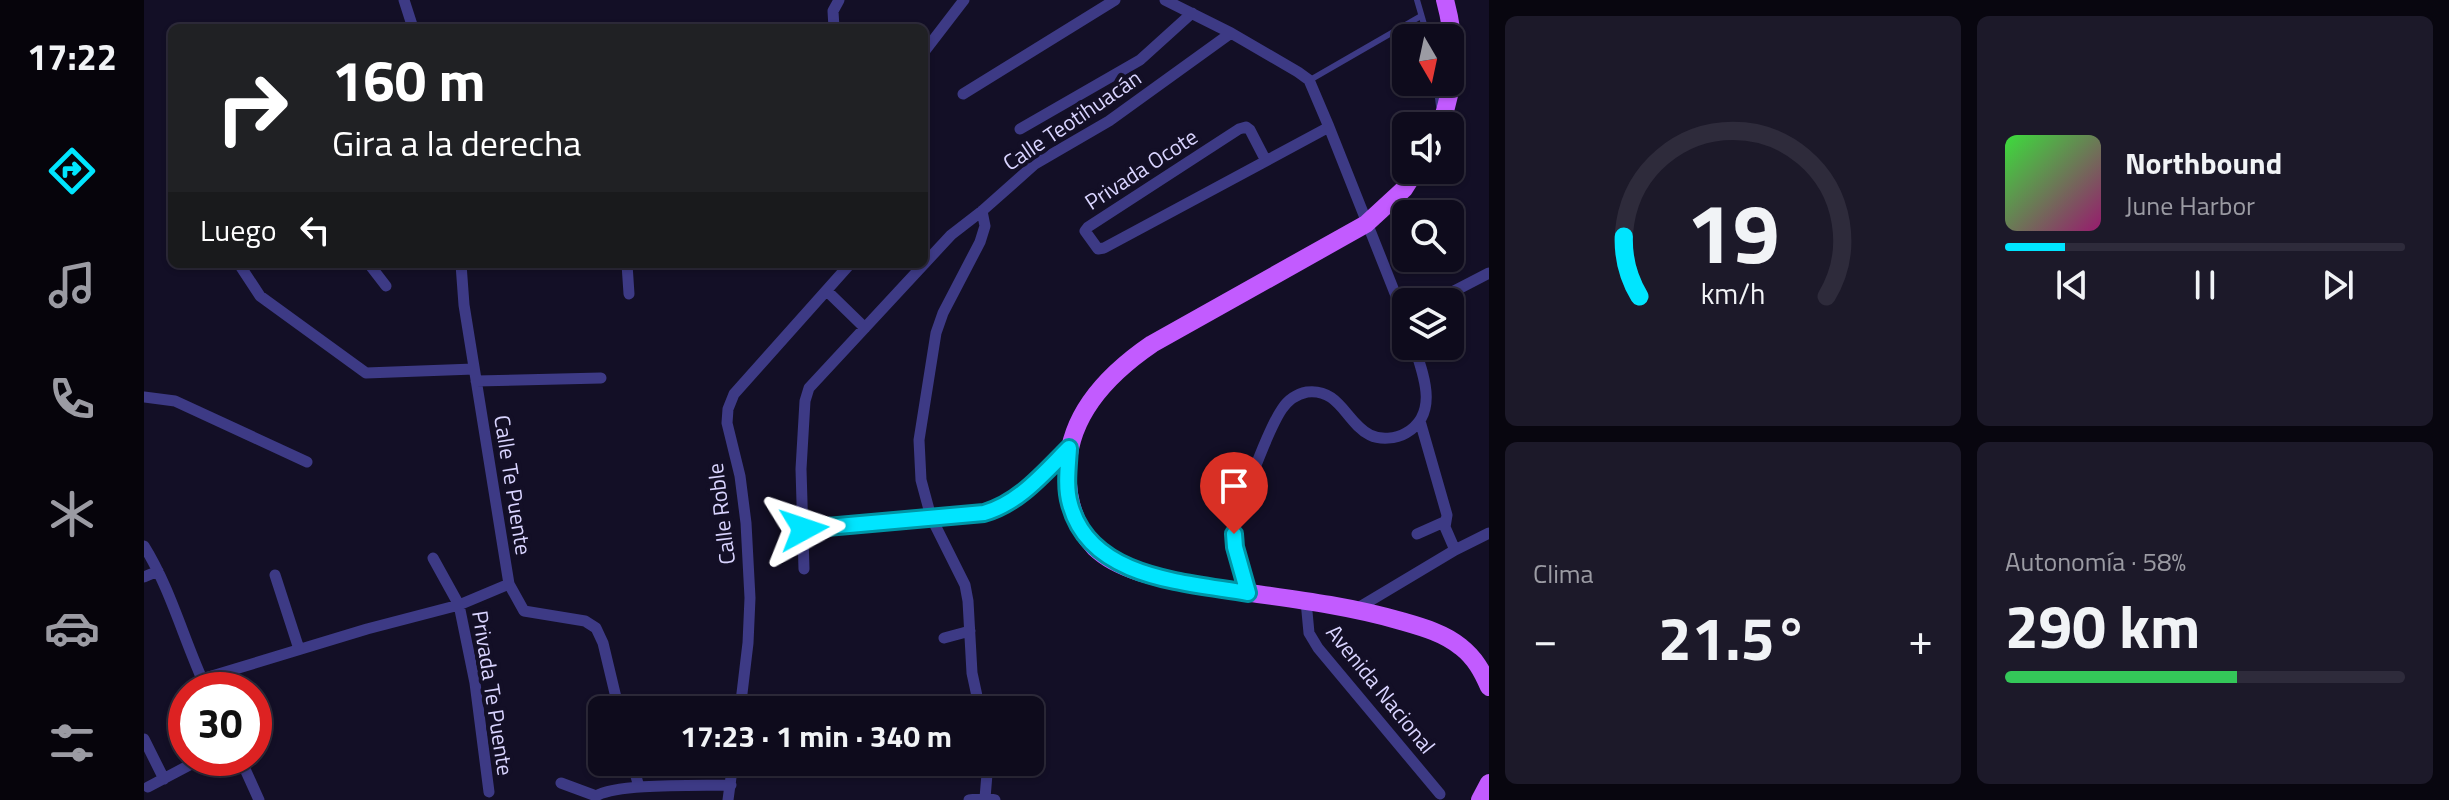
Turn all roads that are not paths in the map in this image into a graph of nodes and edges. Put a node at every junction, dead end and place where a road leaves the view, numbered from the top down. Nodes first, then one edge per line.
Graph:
1 (404, 0) edge
2 (839, 0) edge
3 (964, 0) edge
4 (1115, 0) edge
5 (1165, 0) edge
6 (1417, 0) edge
7 (1445, 0) edge
8 (1192, 13) junction
9 (1421, 16) junction
10 (412, 24) edge
11 (834, 24) edge
12 (1424, 24) edge
13 (1231, 33) junction
14 (928, 47) edge
15 (1309, 80) junction
16 (963, 94) dead end
17 (1444, 112) edge
18 (1329, 127) junction
19 (1020, 129) dead end
20 (1265, 159) junction
21 (1407, 184) edge
22 (982, 211) junction
23 (1366, 224) junction
24 (928, 260) edge
25 (242, 268) edge
26 (372, 268) edge
27 (461, 268) edge
28 (627, 268) edge
29 (847, 268) edge
30 (920, 268) edge
31 (1489, 273) edge
32 (386, 286) dead end
33 (1393, 288) edge
34 (1460, 288) edge
35 (827, 291) junction
36 (629, 294) dead end
37 (865, 328) junction
38 (1419, 360) edge
39 (475, 375) junction
40 (601, 378) dead end
41 (144, 397) edge
42 (1420, 421) junction
43 (1069, 448) junction
44 (307, 462) dead end
45 (931, 517) junction
46 (1444, 522) junction
47 (804, 529) junction
48 (1489, 533) edge
49 (1417, 534) dead end
50 (144, 546) edge
51 (1455, 550) junction
52 (433, 558) dead end
53 (804, 569) dead end
54 (158, 571) junction
55 (275, 575) dead end
56 (144, 577) edge
57 (509, 584) junction
58 (1248, 593) junction
59 (1306, 601) junction
60 (459, 605) junction
61 (1358, 608) junction
62 (970, 631) junction
63 (944, 638) dead end
64 (299, 649) junction
65 (1484, 663) edge
66 (200, 672) edge
67 (237, 672) edge
68 (1489, 687) edge
69 (616, 696) edge
70 (742, 696) edge
71 (977, 696) edge
72 (144, 739) edge
73 (170, 776) edge
74 (248, 776) edge
75 (636, 776) edge
76 (732, 776) edge
77 (989, 776) edge
78 (164, 779) junction
79 (561, 783) dead end
80 (1489, 783) edge
81 (731, 785) junction
82 (148, 787) dead end
83 (639, 787) junction
84 (489, 792) dead end
85 (1440, 794) dead end
86 (596, 798) edge
87 (990, 799) edge
88 (259, 800) edge
89 (728, 800) edge
90 (969, 800) edge
91 (1480, 800) edge

1 - 10 street
2 - 11 street
3 - 14 street
4 - 16 street
5 - 8 street
6 - 9 lane
7 - 17 main road
8 - 13 street
8 - 19 street
9 - 12 lane
9 - 15 lane
13 - 15 street
13 - 22 street, Calle Teotihuacán
15 - 18 street
18 - 20 street, Privada Ocote
18 - 23 street
20 - 20 street, Privada Ocote
21 - 23 main road
22 - 24 street, Calle Teotihuacán
22 - 45 street
23 - 33 street
23 - 43 main road
25 - 39 street
26 - 32 street
27 - 39 street, Calle Te Puente
28 - 36 street
29 - 35 street, Calle Roble
30 - 37 street, Calle Teotihuacán
31 - 34 street
35 - 37 street
35 - 70 street, Calle Roble
37 - 47 street, Calle Teotihuacán
38 - 42 street
39 - 40 street
39 - 57 street, Calle Te Puente
41 - 44 street
42 - 46 street
42 - 58 street
43 - 45 street
43 - 58 main road
45 - 47 street
45 - 62 street
46 - 49 street
46 - 51 street
47 - 53 street, Calle Teotihuacán
48 - 51 street
50 - 54 street
51 - 61 street
52 - 60 street, Privada Te Puente
54 - 56 street
54 - 66 street
55 - 64 street
57 - 60 street, Calle Te Puente
57 - 69 street
58 - 59 main road
59 - 61 main road
59 - 85 street, Avenida Nacional
60 - 64 street, Calle Te Puente
60 - 84 street, Privada Te Puente
61 - 65 main road
62 - 63 street
62 - 71 street
64 - 67 street, Calle Te Puente
65 - 68 main road
72 - 78 street
73 - 78 street
74 - 88 street
75 - 83 street
76 - 81 street
77 - 87 street
78 - 82 street
79 - 86 street
80 - 91 main road
81 - 83 street
81 - 89 street
83 - 86 street
87 - 90 street

